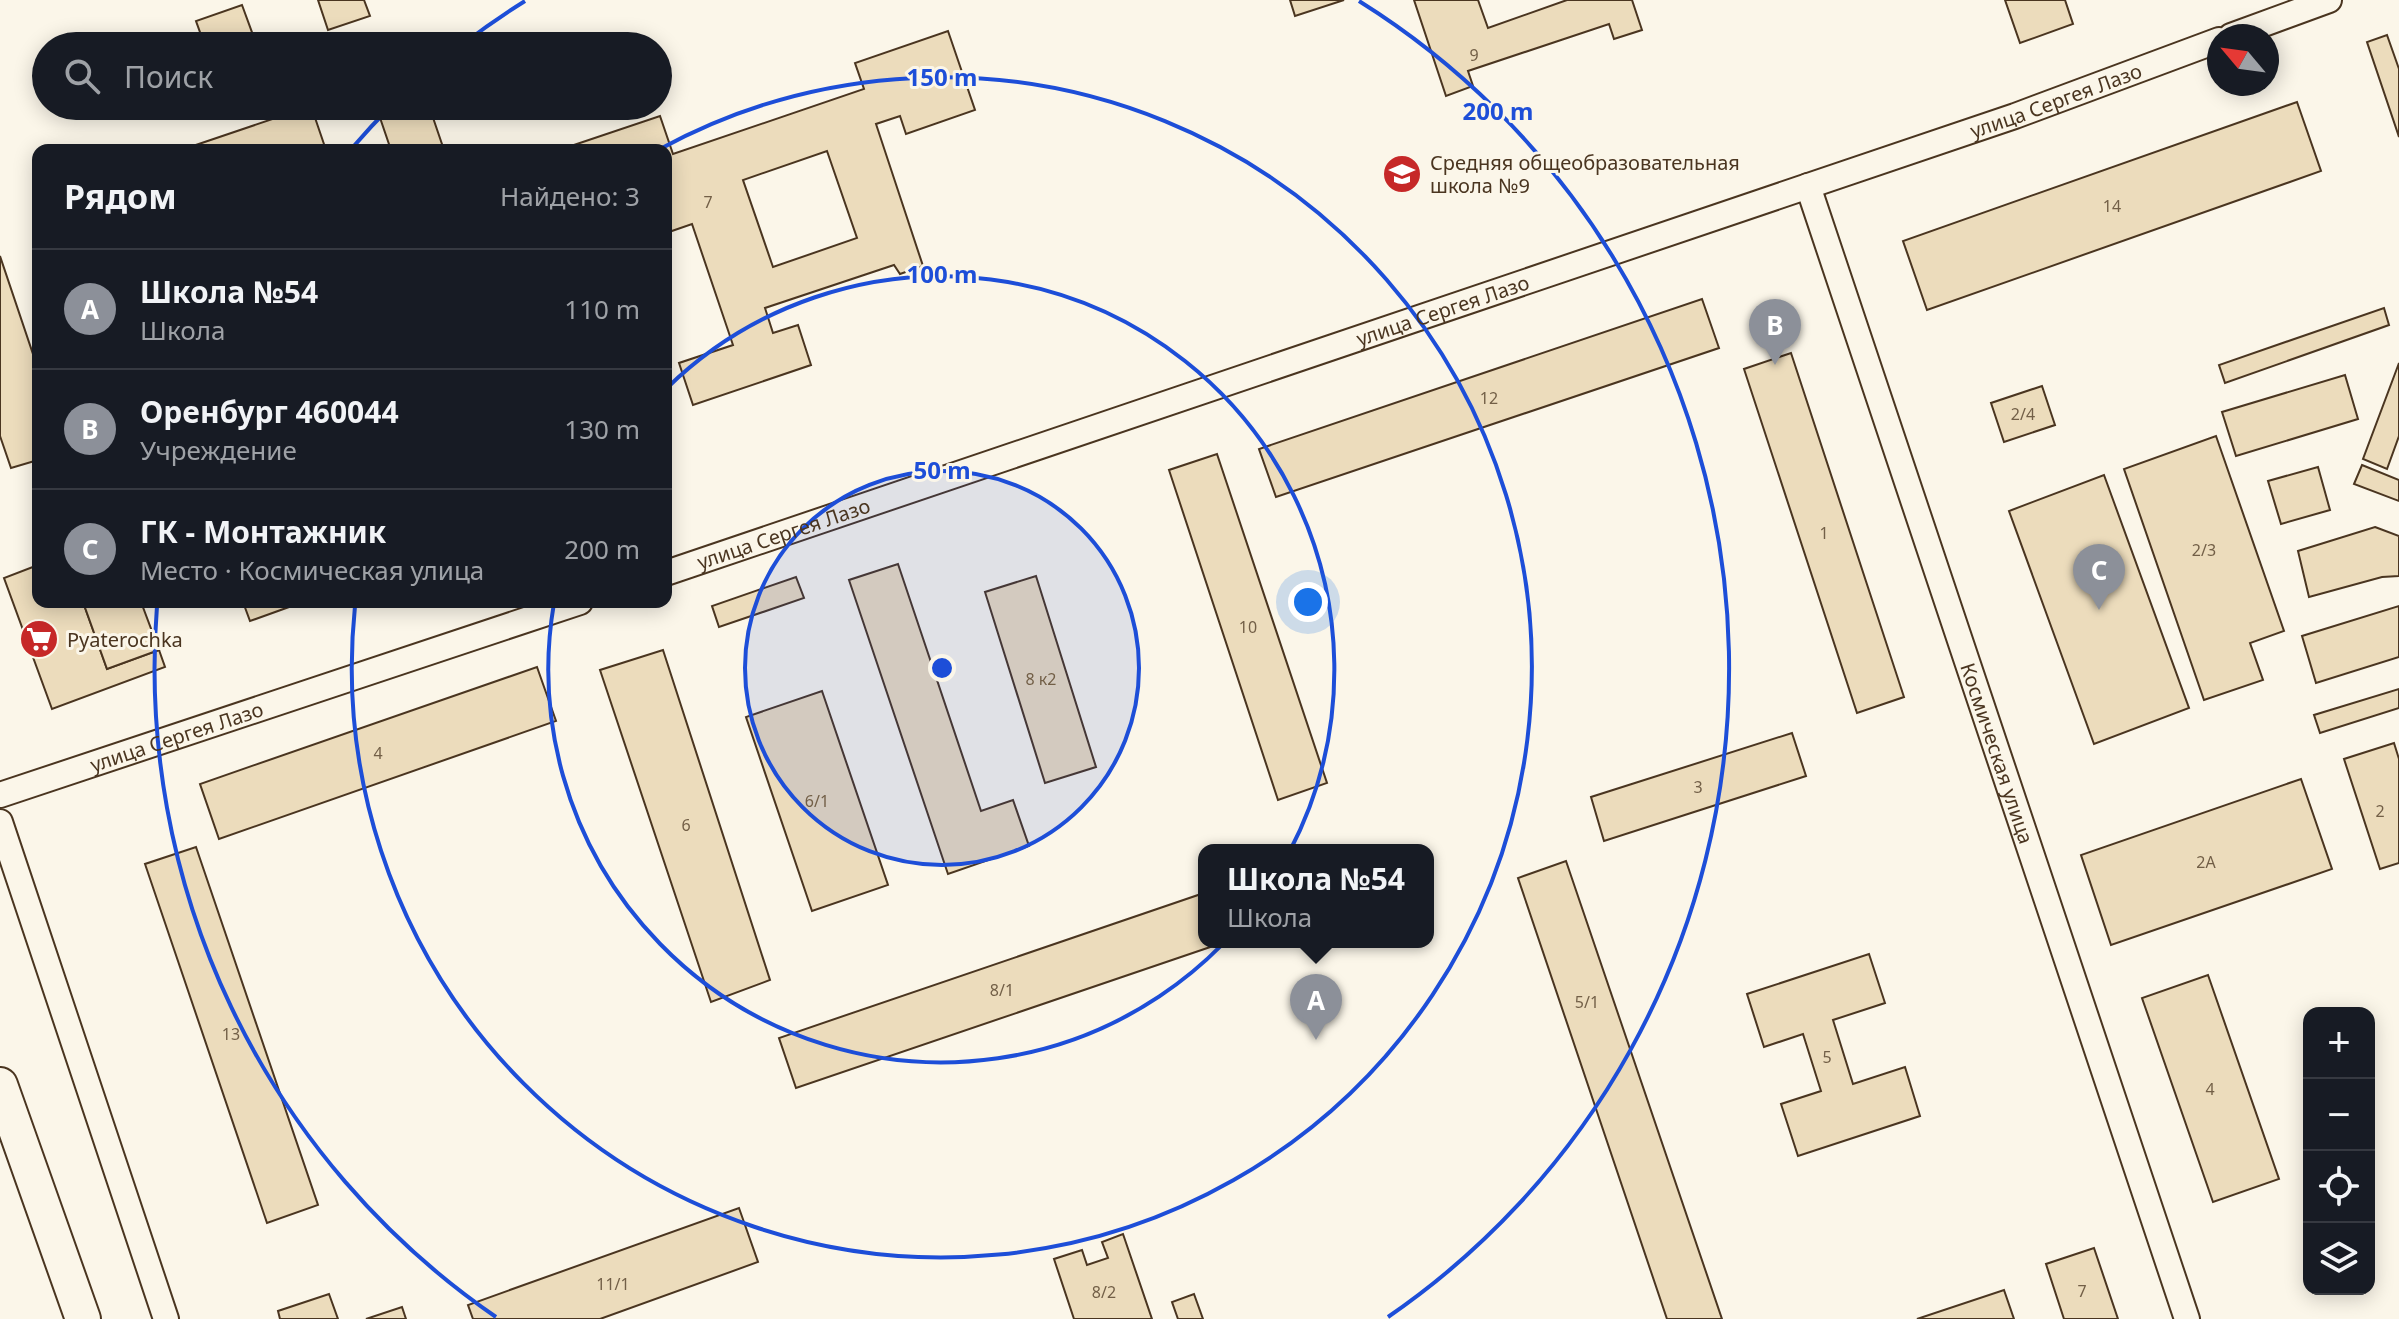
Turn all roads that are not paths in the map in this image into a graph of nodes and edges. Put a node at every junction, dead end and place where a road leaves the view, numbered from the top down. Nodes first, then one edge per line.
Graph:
1 (2329, 0) edge
2 (2264, 24) edge
3 (2207, 44) edge
4 (1808, 186) junction
5 (672, 571) edge
6 (562, 608) edge
7 (0, 795) edge
8 (0, 822) edge
9 (1, 1088) edge
10 (83, 1319) edge
11 (166, 1319) edge
12 (2187, 1319) edge

1 - 2 street
3 - 4 street, улица Сергея Лазо
4 - 5 street, улица Сергея Лазо
4 - 12 street, Космическая улица
6 - 7 street, улица Сергея Лазо
8 - 11 street
9 - 10 main road

